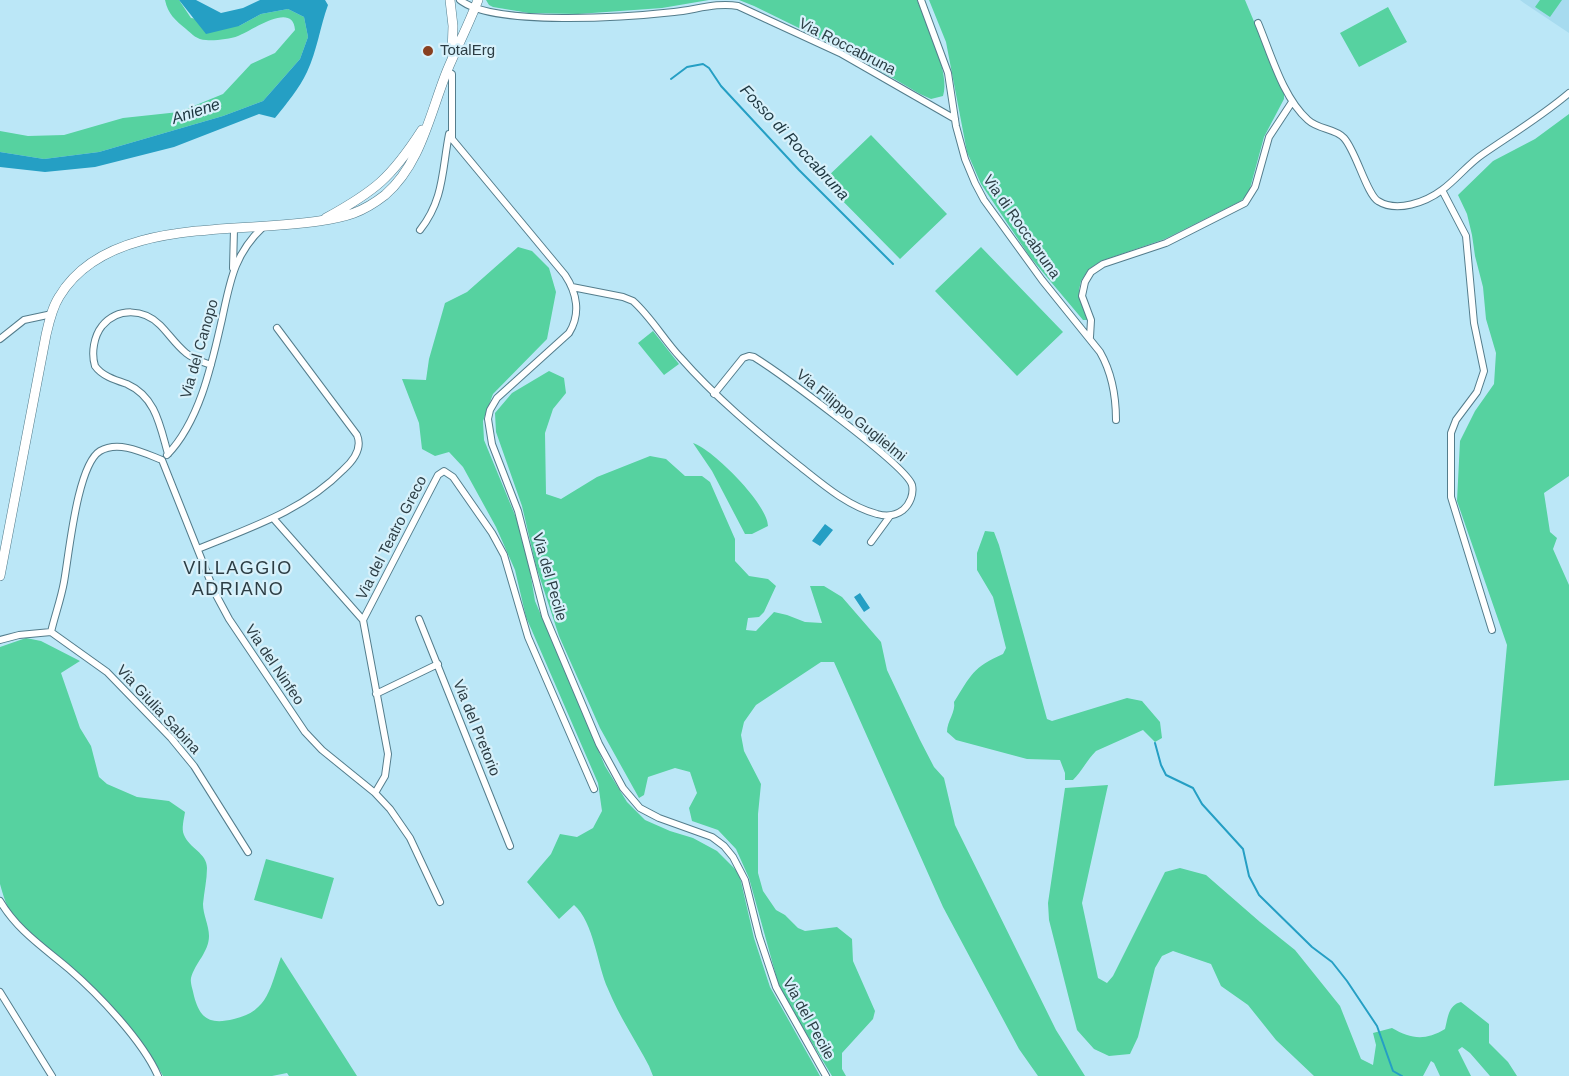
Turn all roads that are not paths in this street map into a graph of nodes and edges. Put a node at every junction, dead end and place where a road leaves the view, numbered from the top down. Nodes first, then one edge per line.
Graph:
1 (450, 0) edge
2 (460, 0) edge
3 (921, 0) edge
4 (477, 4) edge
5 (1258, 23) dead end
6 (452, 60) junction
7 (447, 71) junction
8 (1569, 93) edge
9 (1292, 102) junction
10 (955, 119) junction
11 (452, 125) junction
12 (1443, 190) junction
13 (262, 227) junction
14 (234, 229) junction
15 (420, 230) dead end
16 (233, 270) junction
17 (572, 286) junction
18 (52, 314) junction
19 (277, 328) dead end
20 (1090, 337) junction
21 (0, 339) edge
22 (211, 365) junction
23 (714, 394) junction
24 (1116, 420) dead end
25 (168, 454) junction
26 (162, 460) junction
27 (890, 516) junction
28 (273, 518) junction
29 (871, 542) dead end
30 (198, 549) junction
31 (0, 576) edge
32 (419, 619) dead end
33 (363, 620) junction
34 (1492, 630) dead end
35 (51, 632) junction
36 (0, 639) edge
37 (438, 664) junction
38 (376, 693) junction
39 (594, 789) dead end
40 (375, 793) junction
41 (510, 846) dead end
42 (248, 852) dead end
43 (0, 901) edge
44 (440, 902) dead end
45 (0, 993) edge
46 (52, 1076) edge
47 (158, 1076) edge
48 (826, 1076) edge

1 - 6 main road
2 - 4 street, Via Roccabruna
3 - 10 street, Via di Roccabruna
4 - 6 main road
4 - 10 street, Via Roccabruna
5 - 9 street
6 - 7 main road
7 - 11 street
7 - 13 main road
8 - 12 street
9 - 12 street
9 - 20 street
10 - 20 street, Via di Roccabruna
11 - 15 street
11 - 17 street
12 - 34 street
13 - 14 main road
13 - 16 street
14 - 16 street
14 - 18 main road
16 - 22 street, Via del Canopo
17 - 23 street
17 - 48 street, Via del Pecile
18 - 21 street
18 - 31 main road
19 - 28 street
20 - 24 street, Via di Roccabruna
22 - 25 street, Via del Canopo
22 - 25 street
23 - 27 street
23 - 27 street, Via Filippo Guglielmi
25 - 26 street, Via del Canopo
26 - 30 street, Via del Ninfeo
26 - 35 street
27 - 29 street
28 - 30 street
28 - 33 street
30 - 40 street, Via del Ninfeo
32 - 37 street, Via del Pretorio
33 - 38 street, Via del Teatro Greco
33 - 39 street, Via del Teatro Greco
35 - 36 street
35 - 42 street, Via Giulia Sabina
37 - 38 street
37 - 41 street, Via del Pretorio
38 - 40 street, Via del Teatro Greco
40 - 44 street, Via del Ninfeo
43 - 47 street
45 - 46 street

